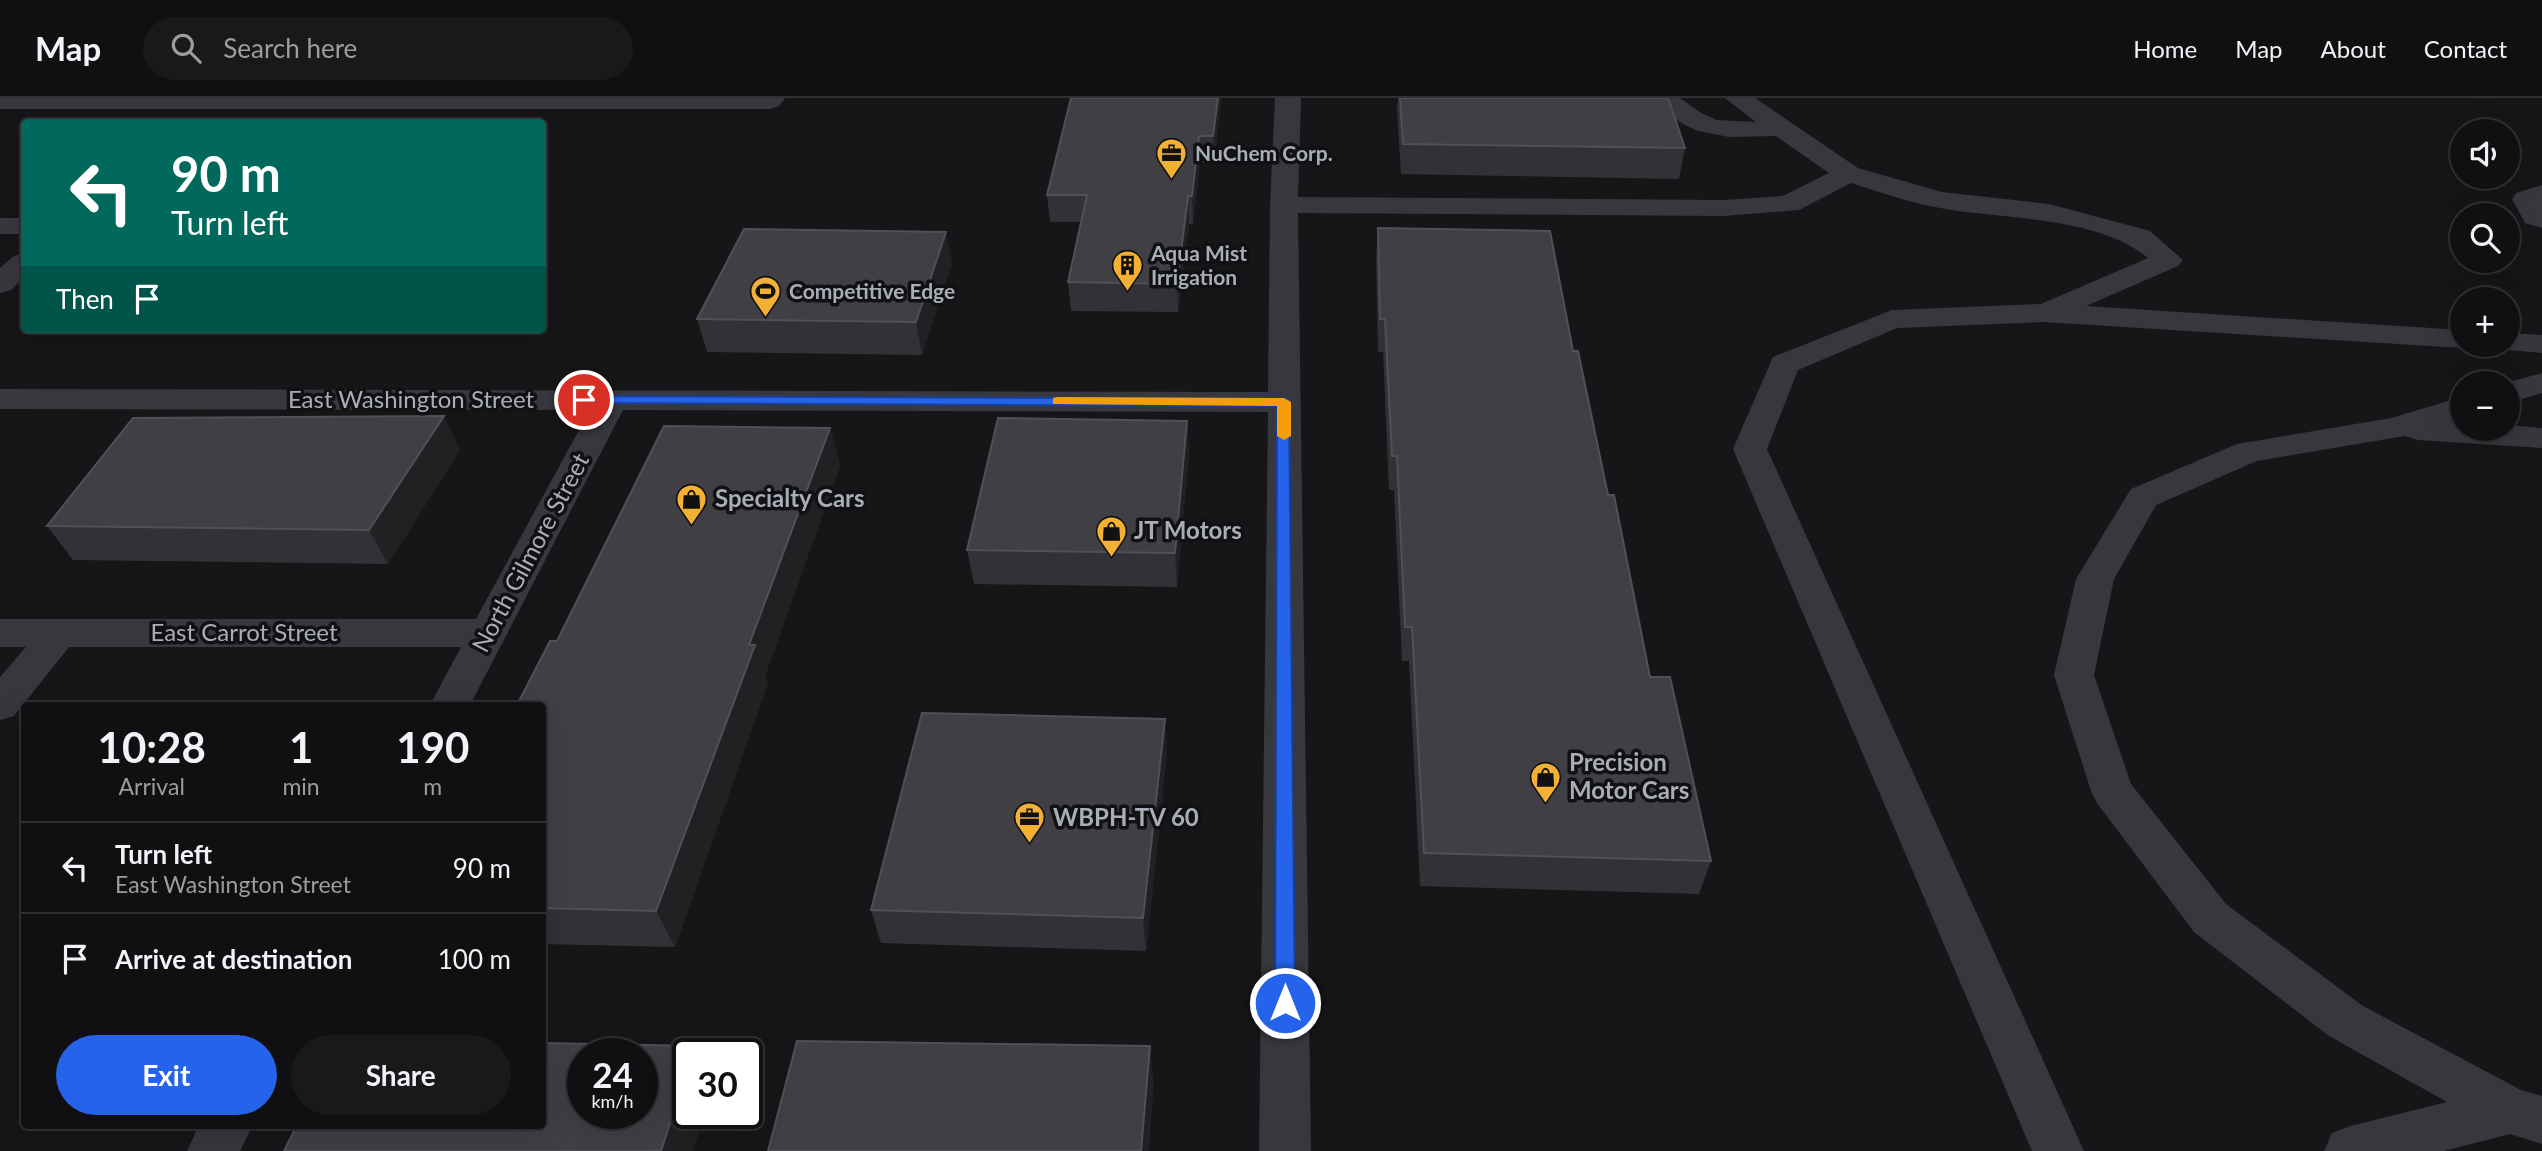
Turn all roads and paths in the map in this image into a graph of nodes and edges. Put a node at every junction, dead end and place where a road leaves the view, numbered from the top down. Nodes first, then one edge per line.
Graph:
1 (1288, 98) edge
2 (1660, 98) edge
3 (1738, 98) edge
4 (203, 99) edge
5 (771, 100) edge
6 (0, 101) edge
7 (181, 119) edge
8 (1784, 128) junction
9 (1847, 174) junction
10 (2542, 193) edge
11 (1284, 205) junction
12 (2542, 220) edge
13 (0, 226) edge
14 (21, 226) edge
15 (21, 265) edge
16 (0, 284) edge
17 (2045, 313) junction
18 (2450, 337) edge
19 (2520, 343) edge
20 (2542, 344) edge
21 (2542, 383) edge
22 (2520, 389) edge
23 (0, 399) edge
24 (612, 400) junction
25 (1284, 402) junction
26 (2450, 411) edge
27 (2395, 428) junction
28 (2542, 438) edge
29 (0, 633) edge
30 (59, 633) junction
31 (488, 633) junction
32 (452, 702) edge
33 (0, 705) edge
34 (2526, 1115) edge
35 (225, 1129) edge
36 (214, 1151) edge
37 (1285, 1151) edge
38 (2057, 1151) edge
39 (2350, 1151) edge

1 - 11 street
2 - 8 street
3 - 8 street
4 - 5 street
4 - 6 street
4 - 7 street
8 - 9 street
9 - 11 street
9 - 17 street
10 - 12 street
11 - 25 street
13 - 14 street
15 - 16 street
17 - 18 street
17 - 38 street
19 - 20 street
21 - 22 street
23 - 24 street, East Washington Street
24 - 25 street, East Washington Street
24 - 31 street, North Gilmore Street
25 - 37 street
26 - 27 street
27 - 28 street
27 - 34 street
29 - 30 street, East Carrot Street
30 - 31 street, East Carrot Street
30 - 33 street
31 - 32 street, North Gilmore Street
34 - 39 street
35 - 36 street

